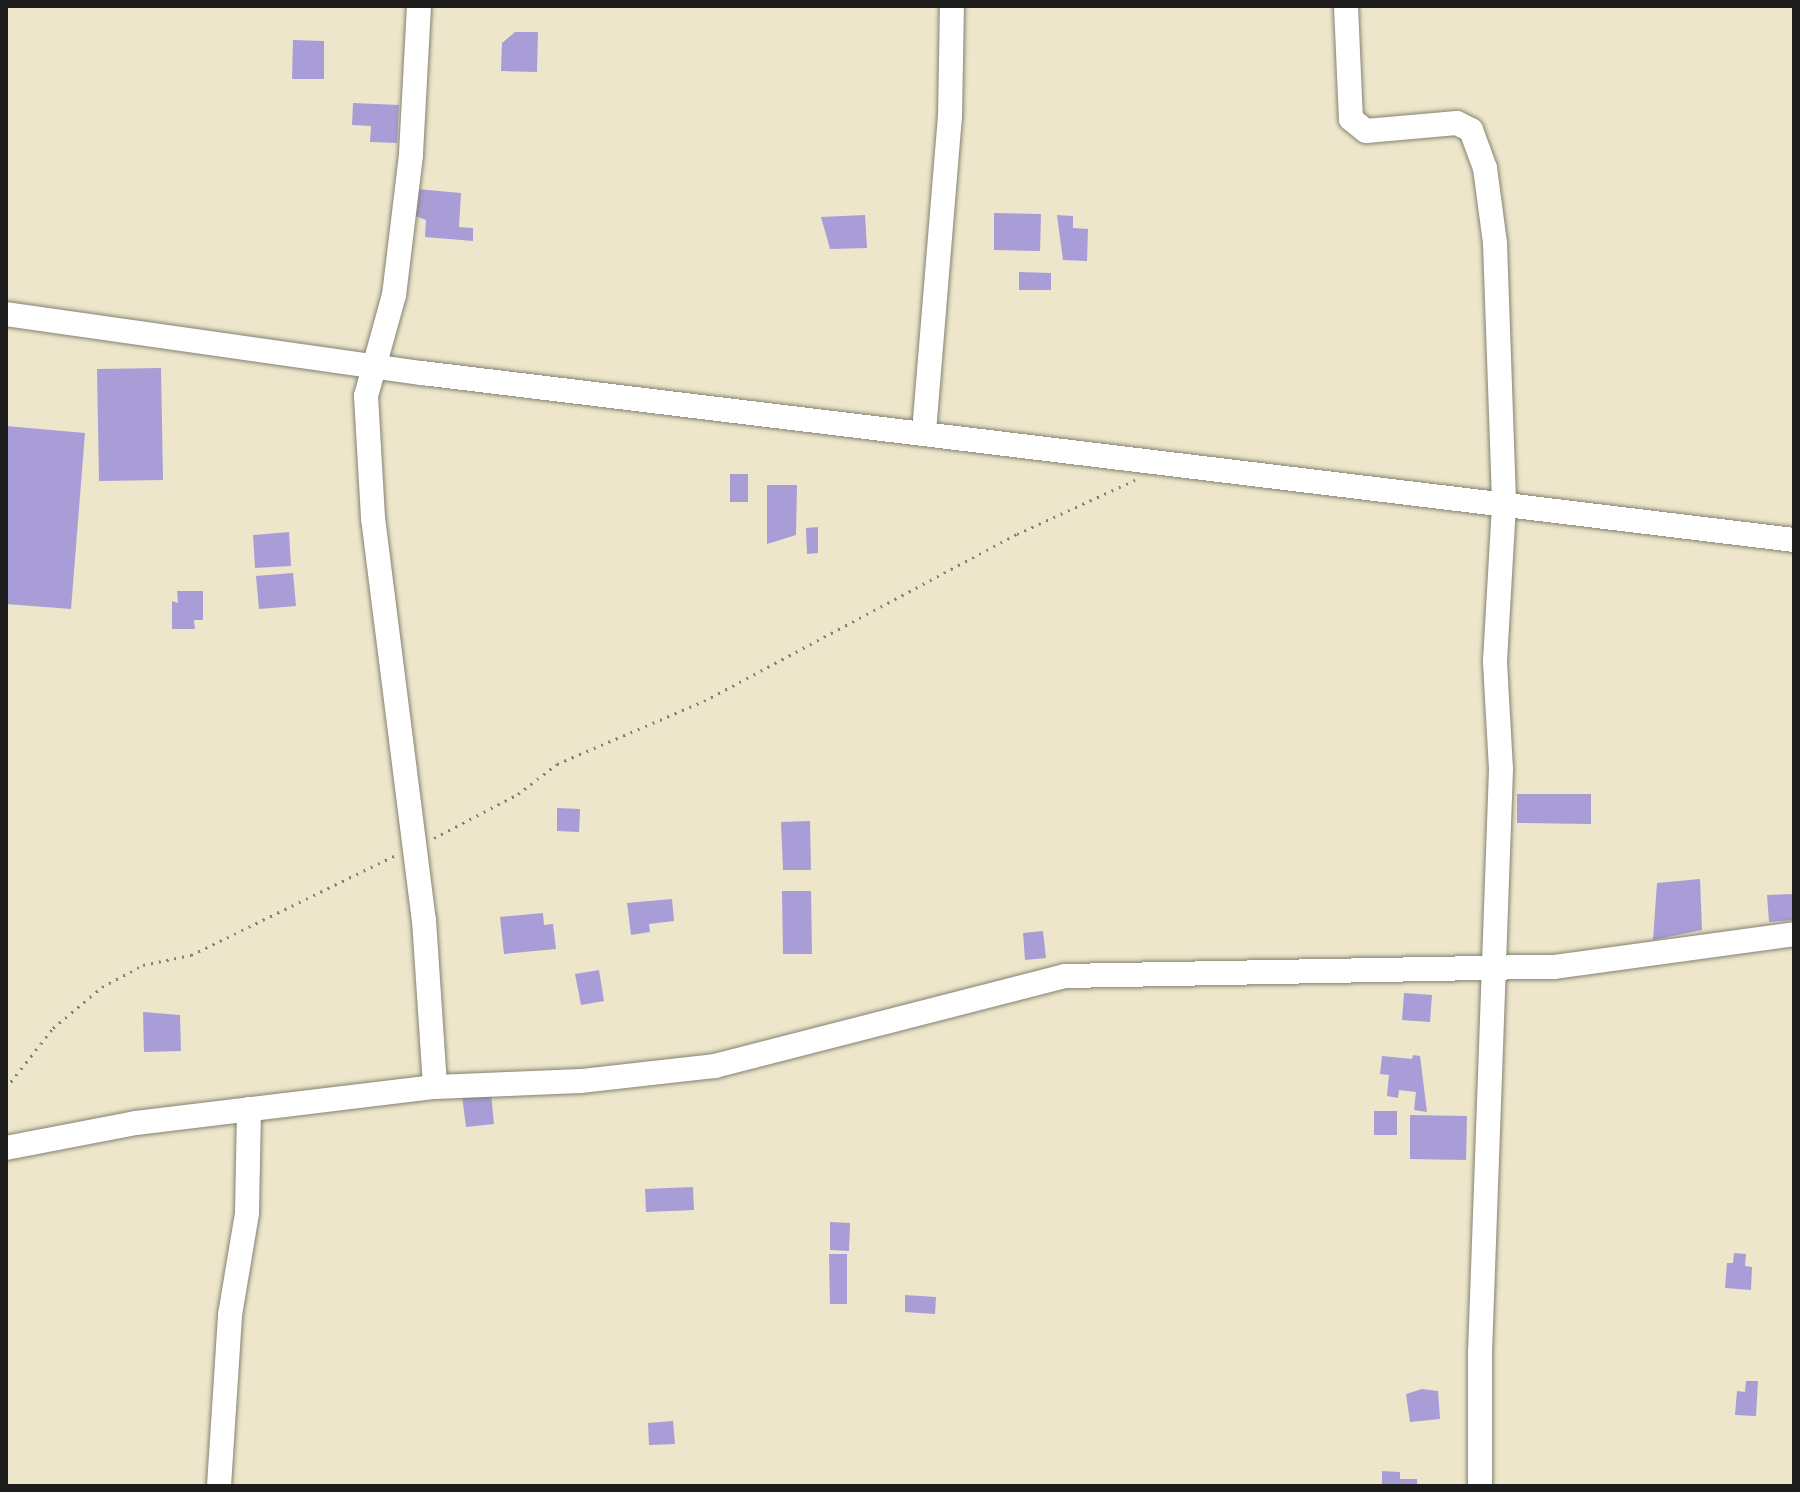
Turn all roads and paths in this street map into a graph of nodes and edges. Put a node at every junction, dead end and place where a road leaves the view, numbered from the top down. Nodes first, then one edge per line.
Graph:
1 (419, 6) edge
2 (952, 6) edge
3 (1346, 6) edge
4 (6, 314) edge
5 (373, 364) junction
6 (924, 432) junction
7 (1149, 475) dead end
8 (1504, 505) junction
9 (1794, 540) edge
10 (414, 847) junction
11 (1794, 934) edge
12 (1495, 970) junction
13 (435, 1087) junction
14 (6, 1088) edge
15 (249, 1109) junction
16 (6, 1148) edge
17 (219, 1486) edge
18 (1480, 1486) edge

1 - 5 street
2 - 6 street
3 - 8 street
4 - 5 street
5 - 6 street
5 - 10 street
6 - 8 street
7 - 10 path
8 - 9 street
8 - 12 street
10 - 13 street
10 - 14 path
11 - 12 street
12 - 13 street
12 - 18 street
13 - 15 street
15 - 16 street
15 - 17 street

